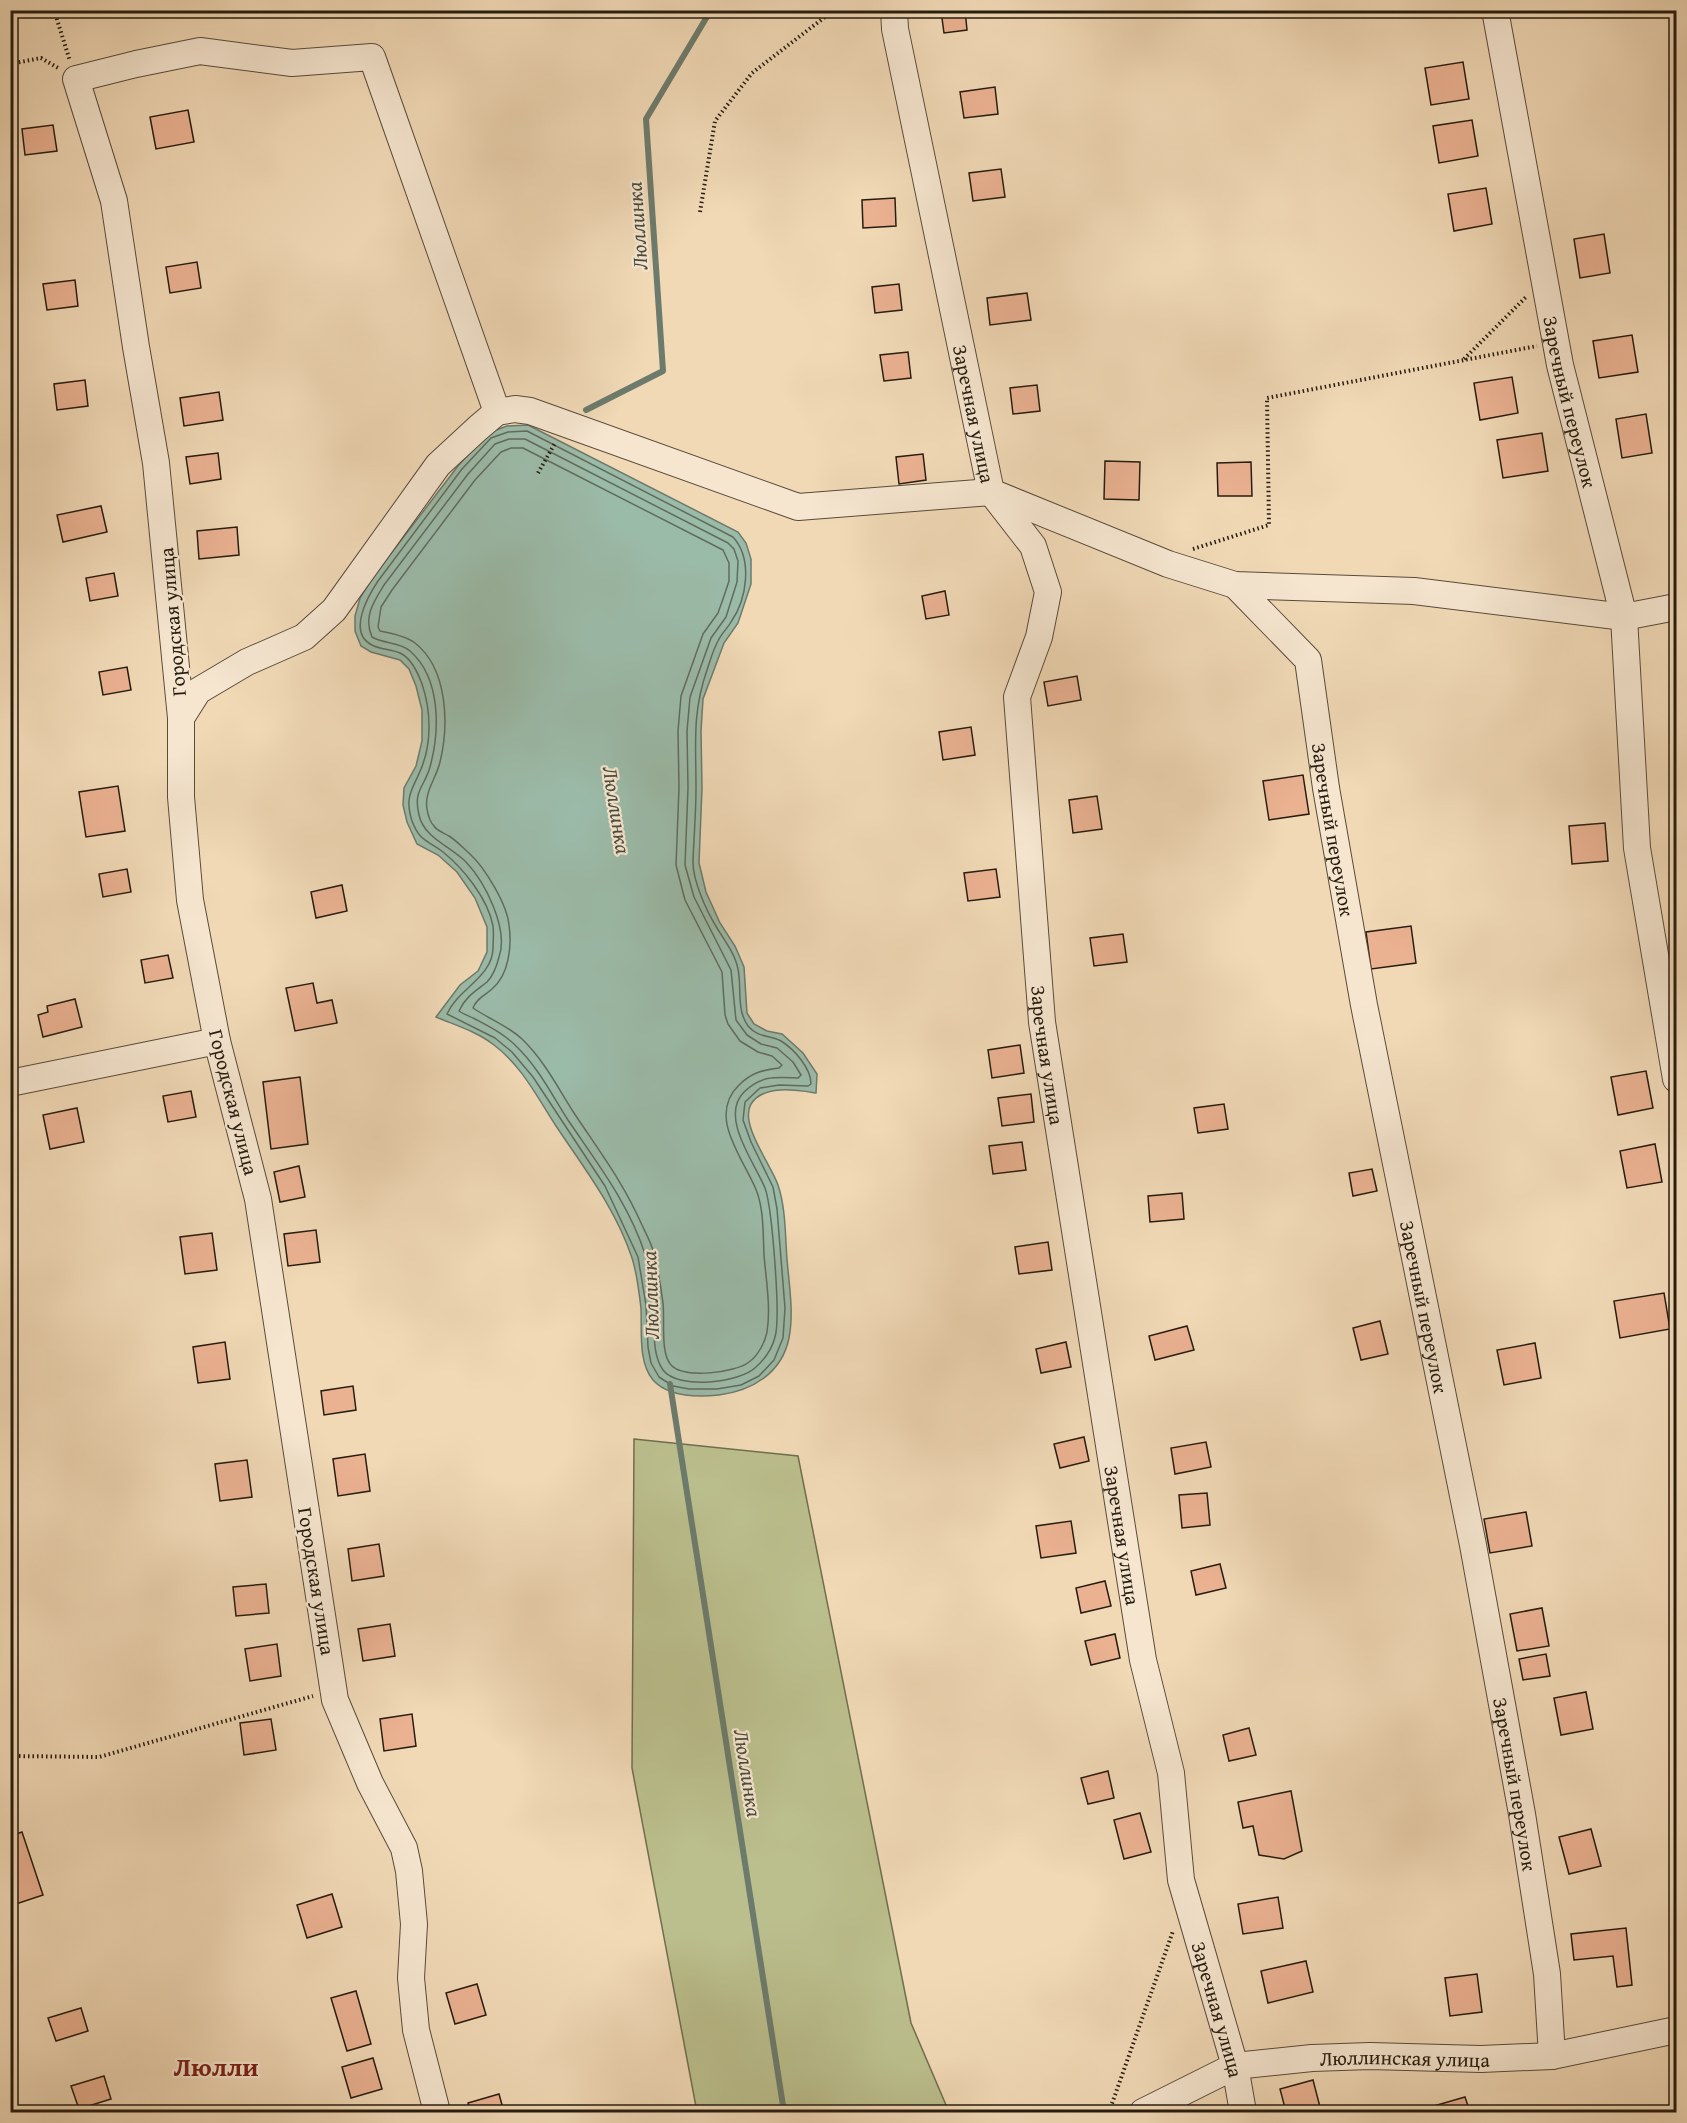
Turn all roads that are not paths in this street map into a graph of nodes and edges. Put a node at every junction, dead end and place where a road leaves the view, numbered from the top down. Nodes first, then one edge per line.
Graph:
1 (894, 10) edge
2 (1496, 10) edge
3 (497, 412) junction
4 (991, 492) junction
5 (1234, 585) junction
6 (1677, 607) edge
7 (1624, 617) junction
8 (181, 718) junction
9 (217, 1041) junction
10 (1677, 1079) edge
11 (10, 1083) edge
12 (1677, 2030) edge
13 (1552, 2056) junction
14 (1235, 2066) junction
15 (437, 2112) edge
16 (1143, 2112) edge
17 (1243, 2112) edge

1 - 4 street, Заречная улица
2 - 7 street, Заречный переулок
3 - 4 street
3 - 8 street
3 - 8 street, Городская улица
4 - 5 street
4 - 14 street, Заречная улица
5 - 7 street
5 - 13 street, Заречный переулок
6 - 7 street
7 - 10 street, Заречный переулок
8 - 9 street, Городская улица
9 - 11 street
9 - 15 street, Городская улица
12 - 13 street, Люллинская улица
13 - 14 street, Люллинская улица
14 - 16 street, Люллинская улица
14 - 17 street, Заречная улица

